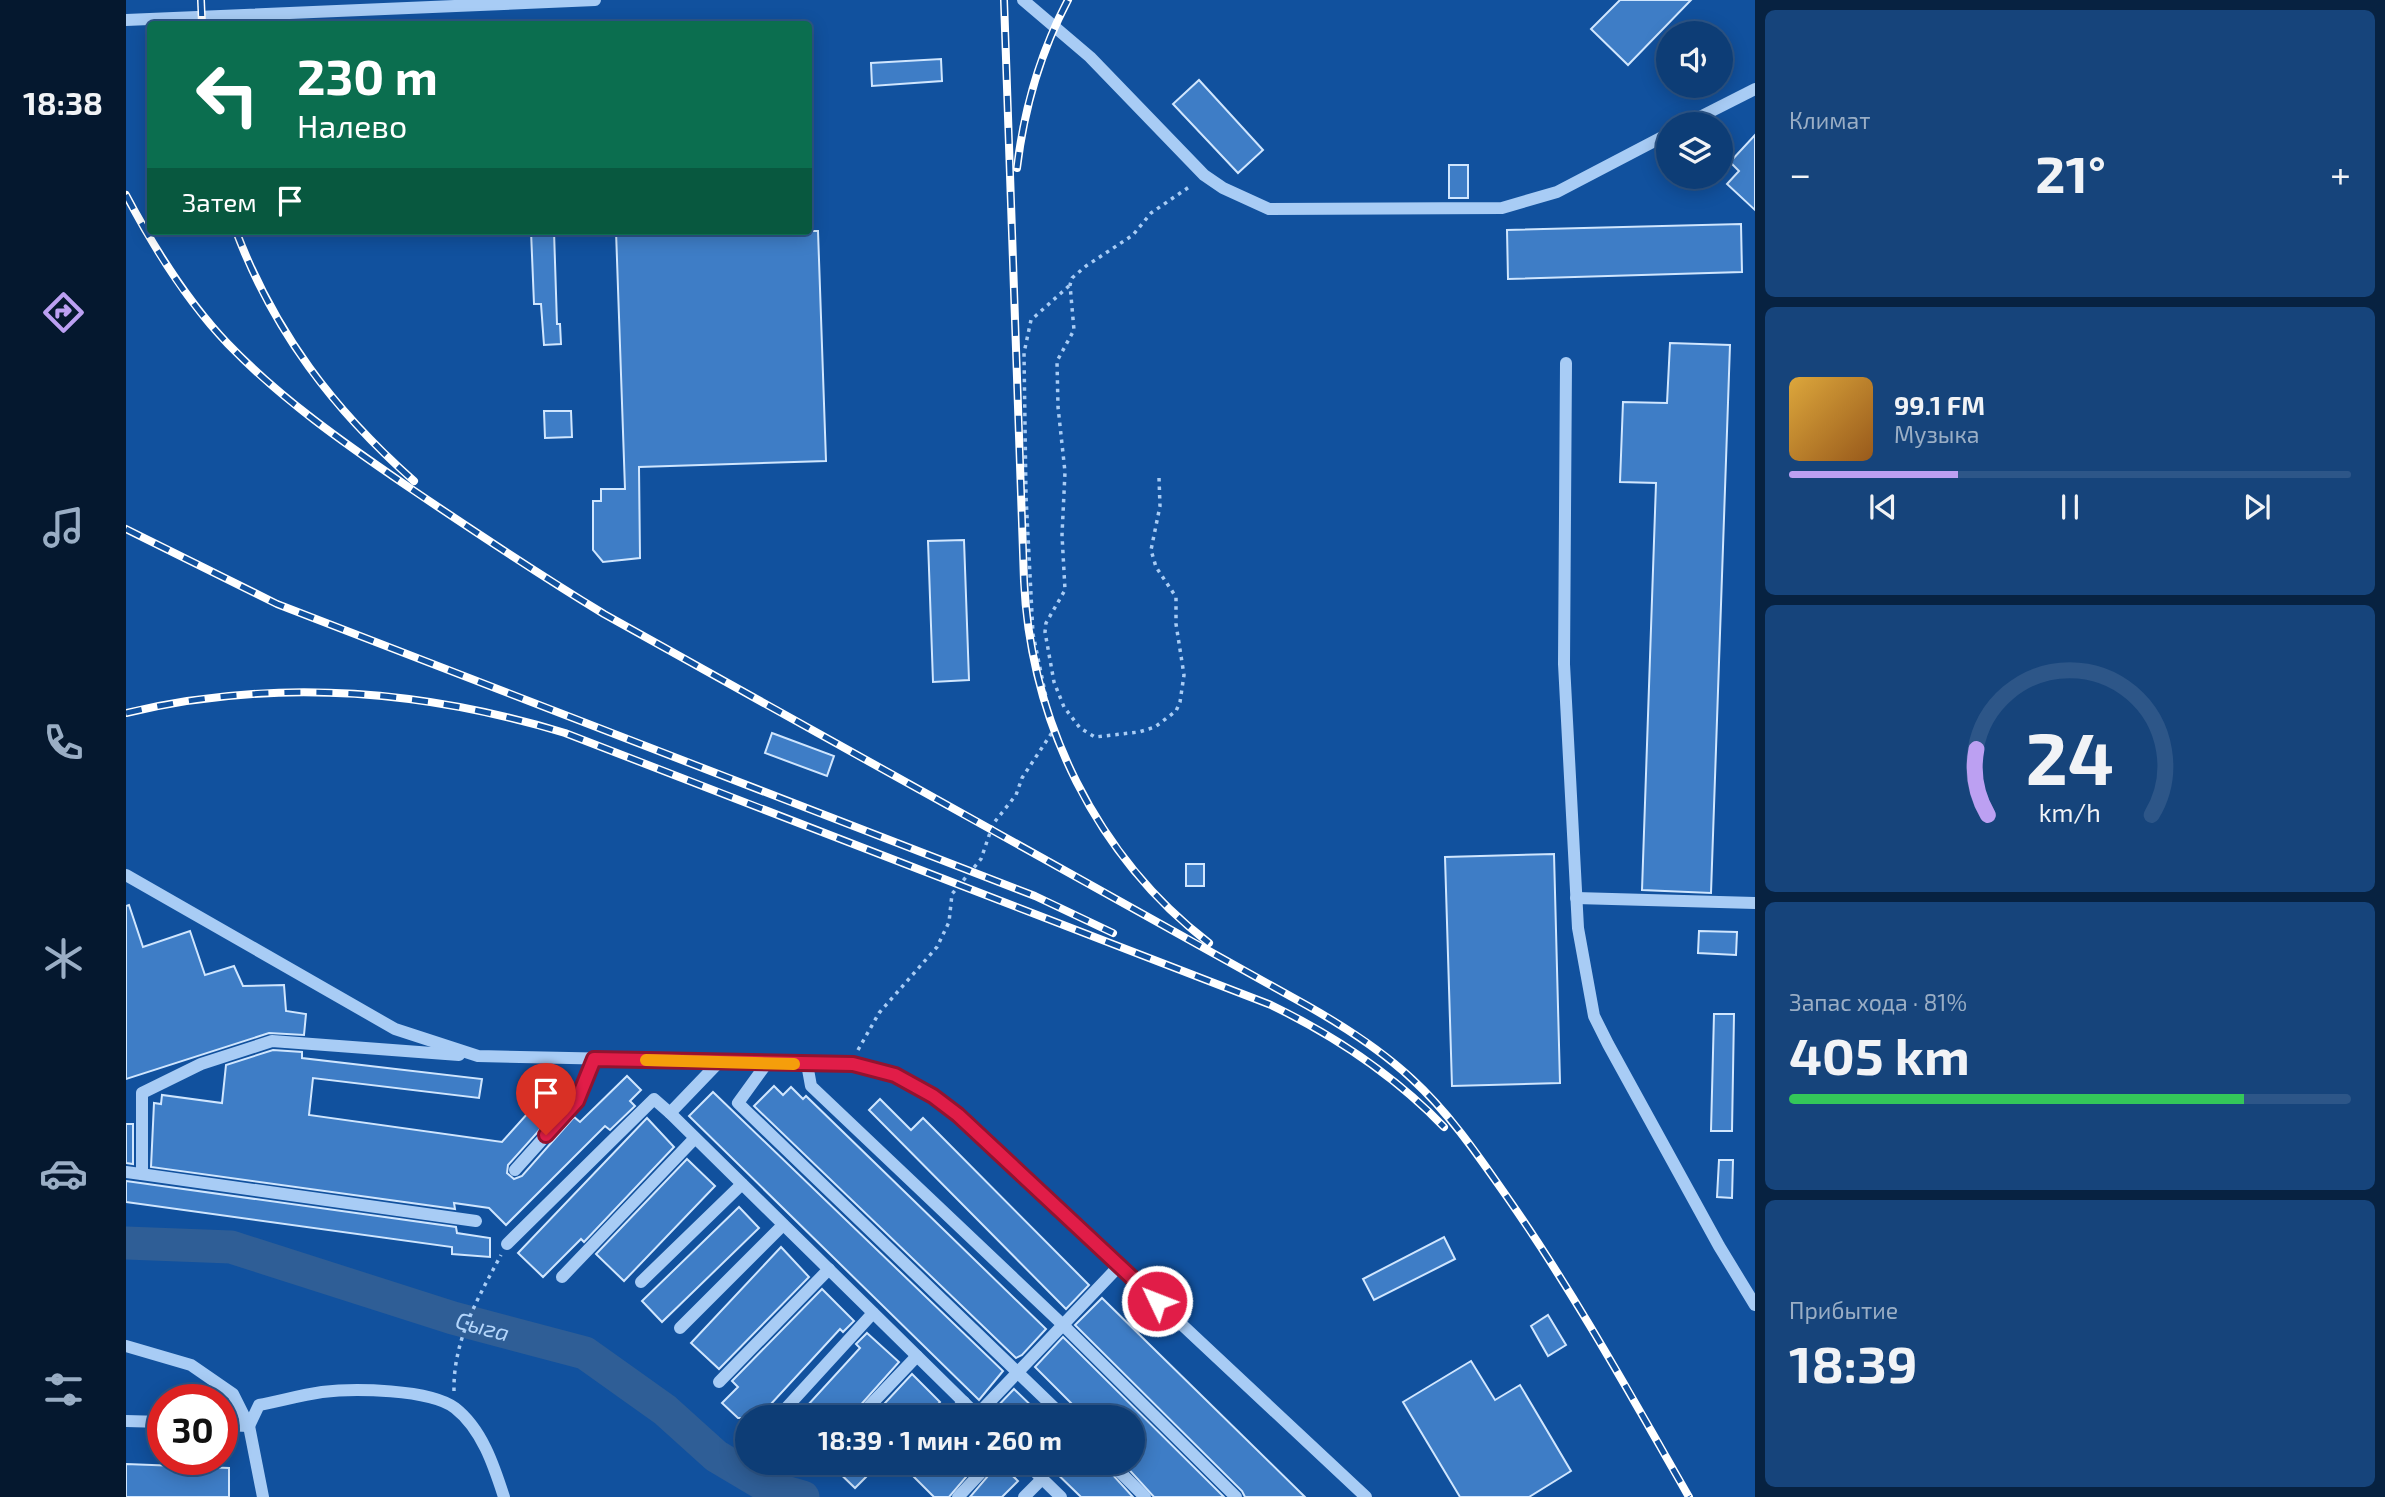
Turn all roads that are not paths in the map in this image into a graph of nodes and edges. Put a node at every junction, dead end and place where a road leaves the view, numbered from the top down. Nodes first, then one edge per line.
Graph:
1 (595, 0) edge
2 (1023, 0) edge
3 (126, 20) edge
4 (1755, 89) edge
5 (1710, 112) edge
6 (1656, 140) edge
7 (1566, 363) dead end
8 (126, 875) edge
9 (1576, 898) junction
10 (1755, 903) edge
11 (478, 1056) junction
12 (594, 1059) junction
13 (719, 1062) junction
14 (767, 1063) junction
15 (807, 1064) junction
16 (670, 1114) junction
17 (695, 1138) junction
18 (514, 1170) dead end
19 (126, 1172) edge
20 (142, 1174) junction
21 (742, 1184) junction
22 (476, 1221) dead end
23 (783, 1224) junction
24 (507, 1244) road end
25 (1119, 1266) junction
26 (829, 1269) junction
27 (562, 1277) dead end
28 (641, 1282) dead end
29 (1755, 1305) edge
30 (873, 1313) junction
31 (1063, 1325) junction
32 (680, 1328) dead end
33 (126, 1346) edge
34 (917, 1356) junction
35 (1019, 1371) junction
36 (719, 1382) dead end
37 (964, 1402) junction
38 (789, 1405) edge
39 (870, 1405) edge
40 (961, 1405) edge
41 (967, 1405) edge
42 (988, 1405) edge
43 (1052, 1405) edge
44 (126, 1421) edge
45 (147, 1422) edge
46 (238, 1426) edge
47 (249, 1426) junction
48 (979, 1475) edge
49 (1038, 1475) edge
50 (1123, 1475) edge
51 (1042, 1479) junction
52 (264, 1497) edge
53 (504, 1497) edge
54 (958, 1497) edge
55 (1024, 1497) edge
56 (1061, 1497) edge
57 (1145, 1497) edge
58 (1236, 1497) edge
59 (1366, 1497) edge

1 - 3 street
2 - 6 street
4 - 5 street
7 - 9 street
8 - 11 street
9 - 10 street
9 - 29 street
11 - 12 street
11 - 20 street
12 - 13 street
12 - 18 street
13 - 14 street
13 - 16 street
14 - 15 street
14 - 35 street
15 - 25 street
15 - 31 street
16 - 17 street
16 - 24 street
17 - 21 street
17 - 27 street
19 - 20 street
20 - 22 street
21 - 23 street
21 - 28 street
23 - 26 street
23 - 32 street
25 - 31 street
25 - 59 street
26 - 30 street
26 - 36 street
30 - 34 street
30 - 38 street
31 - 35 street
31 - 58 street
33 - 47 street
34 - 37 street
34 - 39 street
35 - 42 street
35 - 43 street
37 - 40 street
37 - 41 street
44 - 45 street
46 - 47 street
47 - 52 street
47 - 53 street
48 - 54 street
49 - 51 street
50 - 57 street
51 - 55 street
51 - 56 street

